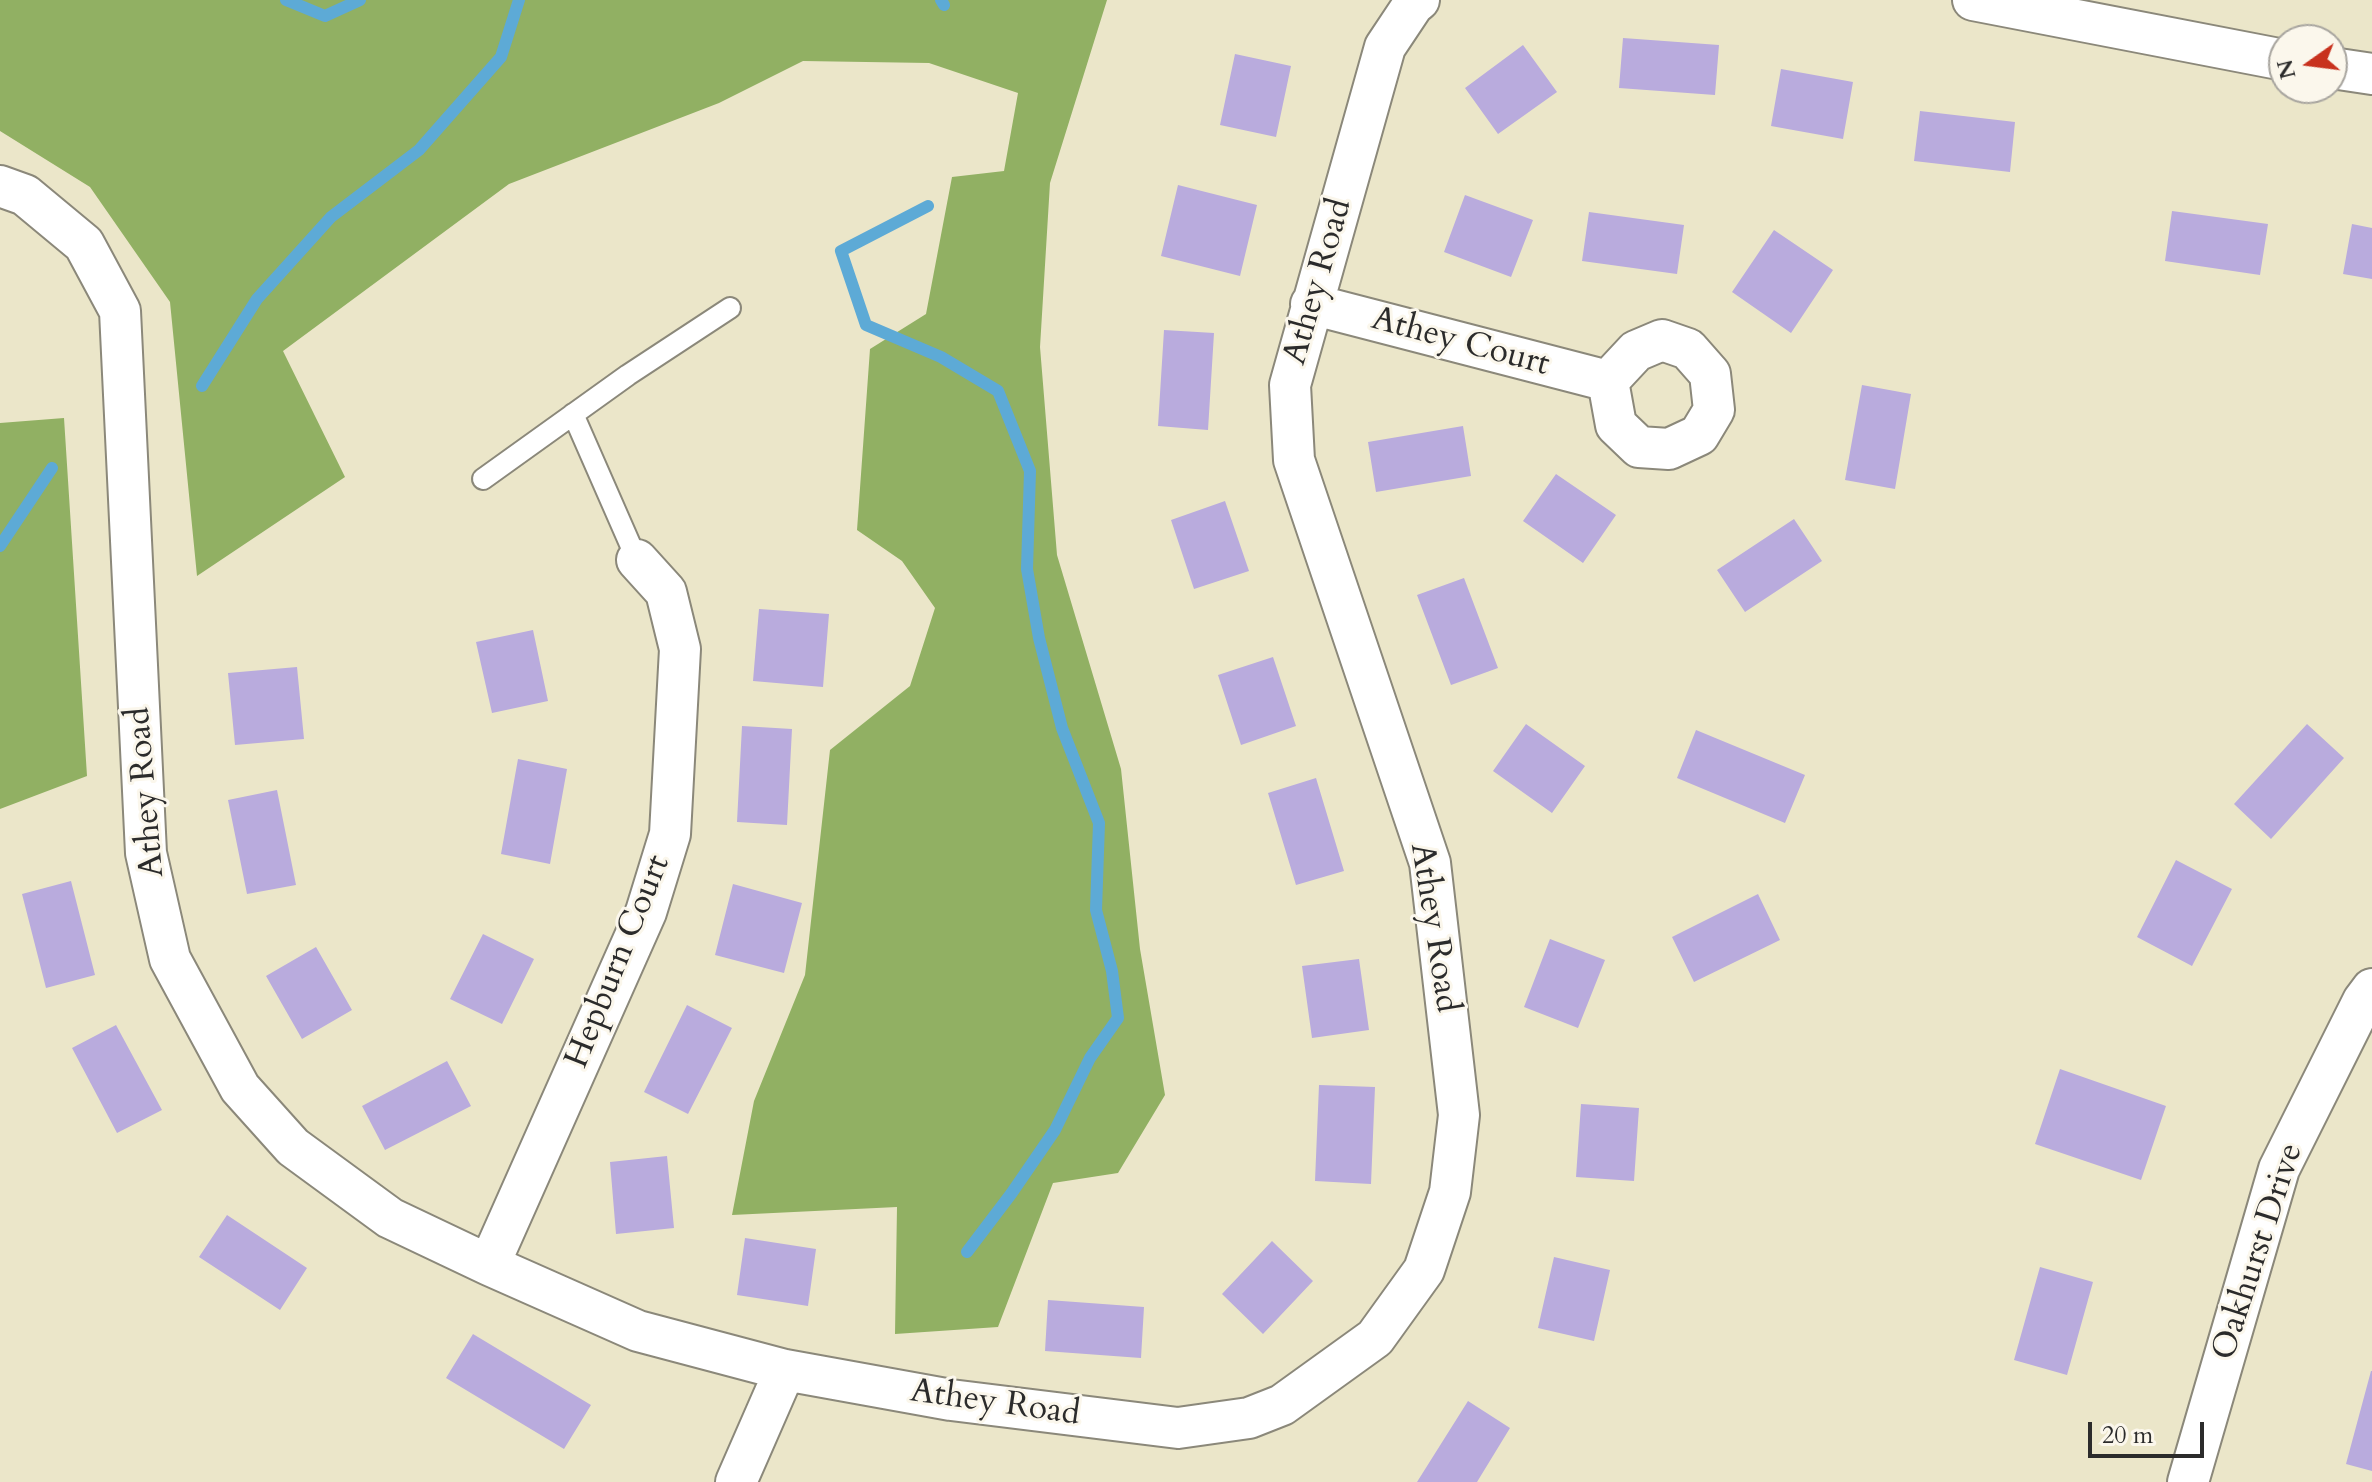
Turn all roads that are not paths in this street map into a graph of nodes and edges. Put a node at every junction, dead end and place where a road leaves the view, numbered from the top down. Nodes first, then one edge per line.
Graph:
1 (1419, 0) edge
2 (1973, 0) edge
3 (2268, 57) edge
4 (2348, 70) edge
5 (2372, 74) edge
6 (0, 186) edge
7 (1311, 304) junction
8 (730, 308) dead end
9 (1608, 381) dead end
10 (573, 414) junction
11 (483, 479) dead end
12 (637, 560) joint
13 (2372, 989) edge
14 (489, 1265) junction
15 (785, 1370) junction
16 (736, 1482) edge
17 (2188, 1482) edge

1 - 7 street, Athey Road
2 - 3 street
4 - 5 street
6 - 14 street, Athey Road
7 - 9 street, Athey Court
7 - 15 street, Athey Road
8 - 10 lane
10 - 11 lane
10 - 12 lane
12 - 14 street, Hepburn Court
13 - 17 street, Oakhurst Drive
14 - 15 street, Athey Road
15 - 16 street

